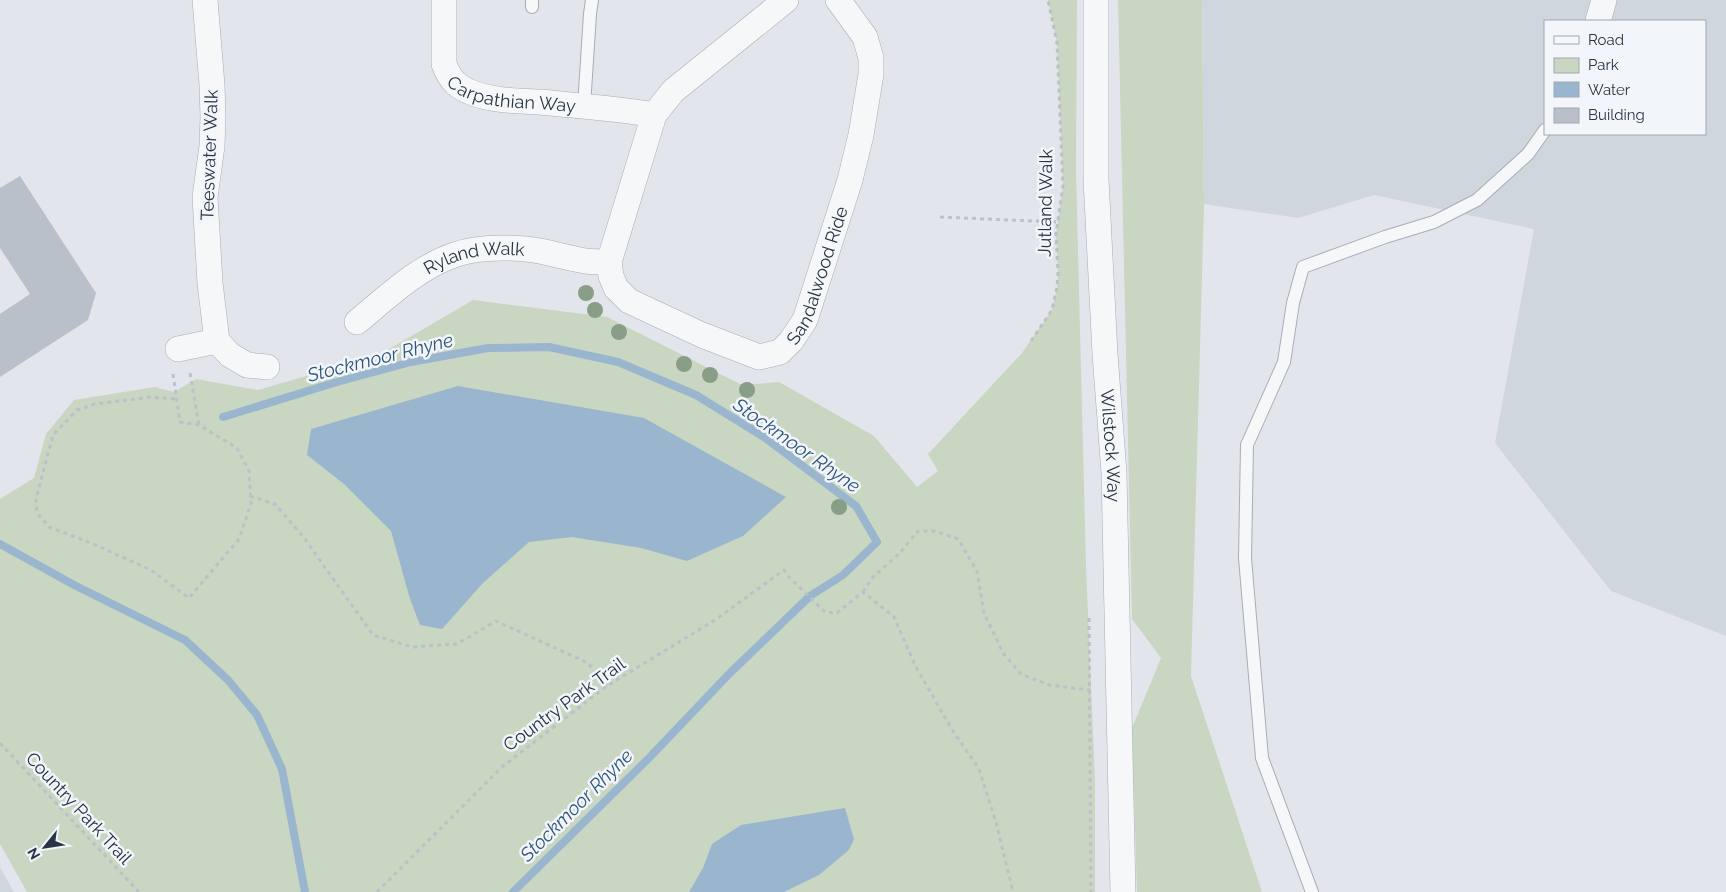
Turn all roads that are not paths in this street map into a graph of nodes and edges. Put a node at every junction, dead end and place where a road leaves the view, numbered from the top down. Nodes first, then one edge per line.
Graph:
1 (204, 0) edge
2 (444, 0) edge
3 (592, 0) edge
4 (786, 0) edge
5 (838, 0) edge
6 (1096, 0) edge
7 (1604, 0) edge
8 (1598, 20) edge
9 (584, 106) junction
10 (654, 115) junction
11 (1544, 131) edge
12 (609, 262) junction
13 (357, 322) dead end
14 (217, 341) junction
15 (182, 348) road end
16 (267, 367) dead end
17 (1123, 892) edge
18 (1312, 892) edge

1 - 14 street, Teeswater Walk
2 - 9 street, Carpathian Way
3 - 9 lane
4 - 10 street
5 - 12 street, Sandalwood Ride
6 - 17 street, Wilstock Way
7 - 8 street
9 - 10 street, Carpathian Way
10 - 12 street
11 - 18 lane
12 - 13 street, Ryland Walk
14 - 15 street
14 - 16 street

